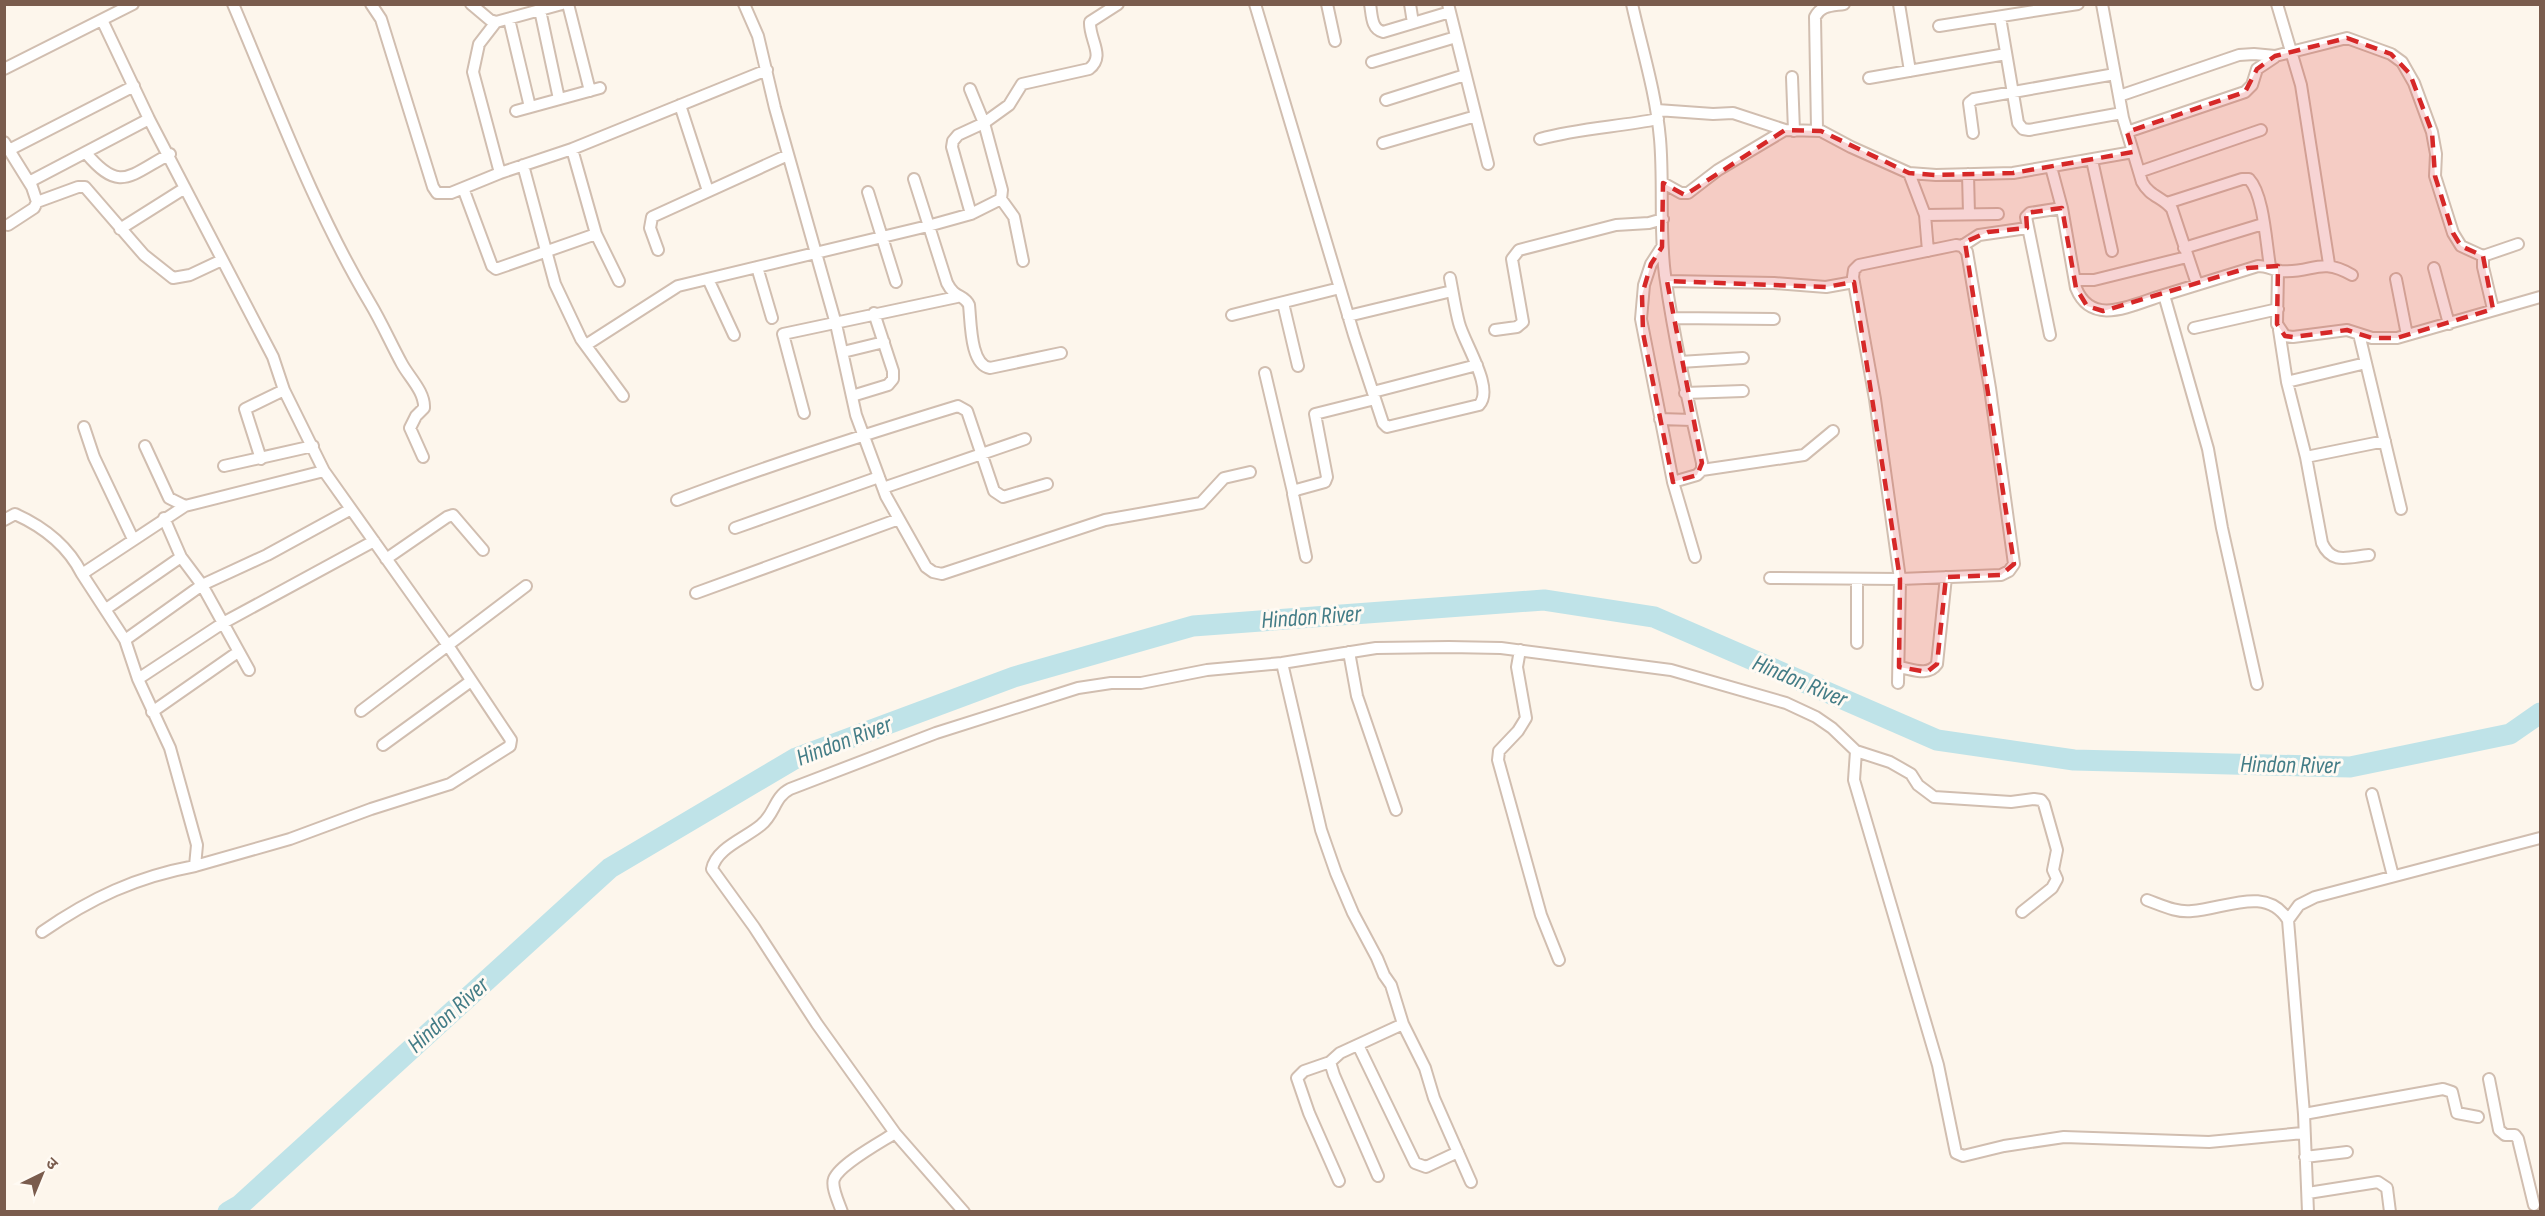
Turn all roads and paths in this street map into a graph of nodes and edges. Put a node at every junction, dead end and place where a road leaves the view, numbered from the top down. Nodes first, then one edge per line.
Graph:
1 (133, 4) edge
2 (232, 4) edge
3 (370, 4) edge
4 (471, 4) edge
5 (562, 4) edge
6 (568, 4) edge
7 (744, 4) edge
8 (1118, 4) edge
9 (1255, 4) edge
10 (1326, 4) edge
11 (1370, 4) edge
12 (1410, 4) edge
13 (1632, 4) edge
14 (1844, 4) edge
15 (1899, 4) edge
16 (2078, 4) edge
17 (2102, 4) edge
18 (2277, 4) edge
19 (1449, 8) edge
20 (540, 10) junction
21 (2000, 17) junction
22 (509, 19) junction
23 (102, 20) junction
24 (496, 22) junction
25 (1413, 23) junction
26 (1939, 26) dead end
27 (1456, 37) junction
28 (1335, 41) dead end
29 (2292, 51) junction
30 (2006, 54) junction
31 (2275, 56) junction
32 (1372, 62) dead end
33 (4, 69) edge
34 (767, 70) junction
35 (1910, 71) junction
36 (2115, 74) junction
37 (1466, 75) junction
38 (1792, 77) dead end
39 (1869, 78) dead end
40 (134, 86) junction
41 (970, 89) dead end
42 (2013, 94) junction
43 (2119, 96) junction
44 (559, 99) junction
45 (1386, 100) dead end
46 (680, 105) junction
47 (530, 107) junction
48 (516, 111) dead end
49 (2121, 113) junction
50 (1657, 115) junction
51 (1476, 116) junction
52 (149, 119) junction
53 (984, 123) junction
54 (1817, 129) junction
55 (1790, 130) junction
56 (2261, 130) dead end
57 (2127, 132) junction
58 (1973, 133) dead end
59 (1540, 139) dead end
60 (1383, 143) dead end
61 (7, 146) edge
62 (572, 149) junction
63 (2133, 152) junction
64 (86, 153) junction
65 (170, 154) junction
66 (788, 155) junction
67 (2092, 160) junction
68 (1488, 164) dead end
69 (523, 165) junction
70 (2052, 167) junction
71 (2139, 172) junction
72 (500, 173) junction
73 (1909, 173) junction
74 (1968, 174) junction
75 (914, 179) dead end
76 (29, 182) junction
77 (1663, 183) junction
78 (185, 188) junction
79 (463, 188) junction
80 (708, 191) junction
81 (868, 192) dead end
82 (1001, 199) junction
83 (37, 202) junction
84 (2167, 202) junction
85 (2062, 208) junction
86 (971, 214) junction
87 (1970, 214) junction
88 (1998, 214) dead end
89 (1925, 215) junction
90 (1663, 219) junction
91 (2263, 224) junction
92 (8, 225) dead end
93 (928, 226) junction
94 (2027, 228) junction
95 (120, 229) junction
96 (596, 234) junction
97 (881, 237) junction
98 (2518, 244) dead end
99 (1962, 246) junction
100 (1662, 247) junction
101 (548, 250) junction
102 (658, 250) dead end
103 (1928, 251) junction
104 (2112, 251) dead end
105 (816, 253) junction
106 (2186, 253) junction
107 (2483, 256) junction
108 (222, 260) junction
109 (1023, 261) dead end
110 (2329, 264) junction
111 (757, 267) junction
112 (2434, 268) dead end
113 (2274, 269) junction
114 (2352, 274) dead end
115 (1450, 278) dead end
116 (708, 279) junction
117 (2396, 279) dead end
118 (2076, 280) junction
119 (619, 281) dead end
120 (1666, 281) junction
121 (896, 282) dead end
122 (1854, 282) junction
123 (2197, 284) junction
124 (1340, 288) junction
125 (1452, 291) junction
126 (2164, 295) junction
127 (957, 297) junction
128 (2541, 297) edge
129 (1283, 303) junction
130 (2278, 309) junction
131 (2493, 309) junction
132 (874, 313) junction
133 (1232, 315) dead end
134 (1348, 316) junction
135 (772, 318) dead end
136 (1673, 318) junction
137 (1774, 319) dead end
138 (836, 324) junction
139 (2449, 324) junction
140 (2194, 328) dead end
141 (1495, 330) dead end
142 (2279, 330) junction
143 (734, 334) dead end
144 (2359, 334) junction
145 (2050, 335) dead end
146 (2407, 335) junction
147 (884, 342) junction
148 (586, 345) junction
149 (843, 352) junction
150 (1061, 352) dead end
151 (1743, 358) dead end
152 (1680, 362) junction
153 (2366, 363) junction
154 (1477, 365) junction
155 (1298, 366) dead end
156 (1265, 373) dead end
157 (2287, 382) junction
158 (284, 390) junction
159 (1743, 391) dead end
160 (1685, 393) junction
161 (623, 396) dead end
162 (852, 396) junction
163 (1374, 396) junction
164 (804, 413) dead end
165 (1660, 419) junction
166 (1692, 420) junction
167 (84, 427) dead end
168 (1833, 431) dead end
169 (863, 435) junction
170 (1025, 439) dead end
171 (2385, 441) junction
172 (145, 446) dead end
173 (313, 446) junction
174 (982, 453) junction
175 (423, 457) dead end
176 (2306, 457) junction
177 (261, 459) junction
178 (224, 466) dead end
179 (1702, 470) junction
180 (324, 471) junction
181 (1250, 472) dead end
182 (1673, 482) junction
183 (881, 483) junction
184 (1047, 484) dead end
185 (1293, 492) junction
186 (676, 500) dead end
187 (185, 506) junction
188 (351, 509) junction
189 (2401, 509) dead end
190 (164, 518) junction
191 (899, 519) junction
192 (4, 520) edge
193 (735, 528) dead end
194 (133, 539) junction
195 (374, 541) junction
196 (483, 550) dead end
197 (2369, 555) dead end
198 (181, 557) junction
199 (1305, 557) dead end
200 (1695, 557) dead end
201 (386, 559) junction
202 (82, 574) junction
203 (1946, 577) junction
204 (1770, 578) dead end
205 (1857, 579) junction
206 (1900, 579) junction
207 (201, 585) junction
208 (526, 586) dead end
209 (696, 593) dead end
210 (106, 609) junction
211 (224, 623) junction
212 (124, 640) junction
213 (1857, 643) dead end
214 (447, 644) junction
215 (1520, 650) junction
216 (238, 652) junction
217 (1349, 652) junction
218 (1282, 663) junction
219 (1899, 667) junction
220 (249, 670) dead end
221 (138, 679) junction
222 (471, 681) junction
223 (1898, 683) dead end
224 (2257, 684) dead end
225 (361, 711) dead end
226 (153, 712) junction
227 (383, 745) dead end
228 (1856, 751) junction
229 (2372, 794) dead end
230 (1396, 810) dead end
231 (2541, 838) edge
232 (195, 866) junction
233 (2393, 876) junction
234 (2147, 900) dead end
235 (2022, 912) dead end
236 (2288, 920) junction
237 (42, 932) dead end
238 (1559, 960) dead end
239 (1403, 1024) junction
240 (1358, 1045) junction
241 (1330, 1062) junction
242 (2489, 1079) dead end
243 (2304, 1114) junction
244 (2478, 1117) dead end
245 (895, 1133) junction
246 (2303, 1133) junction
247 (1458, 1152) junction
248 (2348, 1152) dead end
249 (2305, 1157) junction
250 (1378, 1176) dead end
251 (1339, 1181) dead end
252 (1471, 1182) dead end
253 (2308, 1193) junction
254 (2535, 1205) edge
255 (842, 1212) edge
256 (964, 1212) edge
257 (2308, 1212) edge
258 (2390, 1212) edge

1 - 23 street
2 - 175 street
3 - 79 street
4 - 24 street
5 - 20 street
6 - 44 street
7 - 34 street
8 - 53 street
9 - 124 street
10 - 28 street
11 - 25 street
12 - 25 street
13 - 50 street
14 - 54 street
15 - 35 street
16 - 21 street
17 - 36 street
18 - 29 street
19 - 25 street
19 - 27 street
20 - 22 street
20 - 44 street
21 - 26 street
21 - 30 street
22 - 24 street
22 - 47 street
23 - 33 street
23 - 40 street
24 - 72 street
27 - 32 street
27 - 37 street
29 - 31 street
29 - 107 street
29 - 110 street
30 - 35 street
30 - 42 street
31 - 43 street
31 - 57 street
34 - 46 street
34 - 66 street
35 - 39 street
36 - 42 street
36 - 43 street
37 - 45 street
37 - 51 street
38 - 55 street
40 - 52 street
40 - 61 street
41 - 53 street
42 - 49 street
42 - 58 street
43 - 49 street
44 - 47 street
46 - 62 street
46 - 80 street
47 - 48 street
49 - 57 street
50 - 55 street
50 - 59 street
50 - 77 street
51 - 60 street
51 - 68 street
52 - 64 street
52 - 65 street
53 - 82 street
53 - 86 street
54 - 55 street
54 - 73 street
55 - 77 street
56 - 71 street
57 - 63 street
61 - 76 street
62 - 69 street
62 - 96 street
63 - 67 street
63 - 71 street
64 - 65 street
64 - 76 street
65 - 78 street
66 - 80 street
66 - 105 street
67 - 70 street
67 - 104 street
69 - 72 street
69 - 101 street
70 - 74 street
70 - 85 street
71 - 84 street
72 - 79 street
73 - 74 street
73 - 89 street
74 - 87 street
75 - 93 street
76 - 83 street
77 - 90 street
78 - 95 street
78 - 108 street
79 - 101 street
80 - 102 street
81 - 97 street
82 - 86 street
82 - 109 street
83 - 92 street
83 - 95 street
84 - 91 street
84 - 106 street
85 - 94 street
85 - 118 street
86 - 93 street
87 - 88 street
87 - 89 street
89 - 103 street
90 - 100 street
90 - 141 street
91 - 106 street
91 - 113 street
93 - 97 street
93 - 127 street
94 - 99 street
94 - 145 street
95 - 108 street
96 - 101 street
96 - 119 street
97 - 105 street
97 - 121 street
98 - 107 street
99 - 103 street
99 - 203 street
100 - 120 street
100 - 165 street
101 - 148 street
103 - 122 street
105 - 111 street
105 - 138 street
106 - 118 street
106 - 123 street
107 - 131 street
108 - 158 street
110 - 113 street
110 - 114 street
111 - 116 street
111 - 135 street
112 - 139 street
113 - 123 street
113 - 130 street
115 - 125 street
116 - 143 street
116 - 148 street
117 - 146 street
118 - 126 street
120 - 122 street
120 - 136 street
122 - 206 street
123 - 126 street
124 - 129 street
124 - 134 street
125 - 134 street
125 - 154 street
126 - 224 street
127 - 132 street
127 - 150 street
128 - 131 street
129 - 133 street
129 - 155 street
130 - 140 street
130 - 142 street
131 - 139 street
132 - 138 street
132 - 147 street
134 - 163 street
136 - 137 street
136 - 152 street
138 - 149 street
138 - 164 street
139 - 146 street
142 - 144 street
142 - 157 street
144 - 146 street
144 - 153 street
147 - 149 street
147 - 162 street
148 - 161 street
149 - 162 street
151 - 152 street
152 - 160 street
153 - 157 street
153 - 171 street
154 - 163 street
154 - 163 street
156 - 185 street
157 - 176 street
158 - 173 street
158 - 177 street
159 - 160 street
160 - 166 street
162 - 169 street
163 - 185 street
165 - 166 street
165 - 182 street
166 - 179 street
167 - 194 street
168 - 179 street
169 - 174 street
169 - 183 street
169 - 186 street
170 - 174 street
171 - 176 street
171 - 189 street
172 - 187 street
173 - 177 street
173 - 180 street
174 - 183 street
174 - 184 street
176 - 197 street
177 - 178 street
179 - 182 street
180 - 187 street
180 - 188 street
181 - 191 street
182 - 200 street
183 - 191 street
183 - 193 street
185 - 199 street
187 - 190 street
188 - 195 street
188 - 207 street
190 - 194 street
190 - 198 street
191 - 209 street
192 - 202 street
194 - 202 street
195 - 201 street
195 - 211 street
196 - 201 street
198 - 207 street
198 - 210 street
201 - 214 street
202 - 210 street
203 - 206 street
203 - 219 street
204 - 205 street
205 - 206 street
205 - 213 street
206 - 219 street
207 - 211 street
207 - 212 street
208 - 214 street
210 - 212 street
211 - 216 street
211 - 221 street
212 - 221 street
214 - 222 street
214 - 225 street
215 - 217 street
215 - 228 street
215 - 238 street
216 - 220 street
216 - 226 street
217 - 218 street
217 - 230 street
218 - 239 street
218 - 245 street
219 - 223 street
221 - 226 street
222 - 227 street
222 - 232 street
226 - 232 street
228 - 235 street
228 - 246 street
229 - 233 street
231 - 233 street
232 - 237 street
233 - 236 street
234 - 236 street
236 - 243 street
239 - 240 street
239 - 247 street
240 - 241 street
240 - 247 street
241 - 250 street
241 - 251 street
242 - 254 street
243 - 244 street
243 - 246 street
245 - 255 street
245 - 256 street
246 - 249 street
247 - 252 street
248 - 249 street
249 - 253 street
253 - 257 street
253 - 258 street

